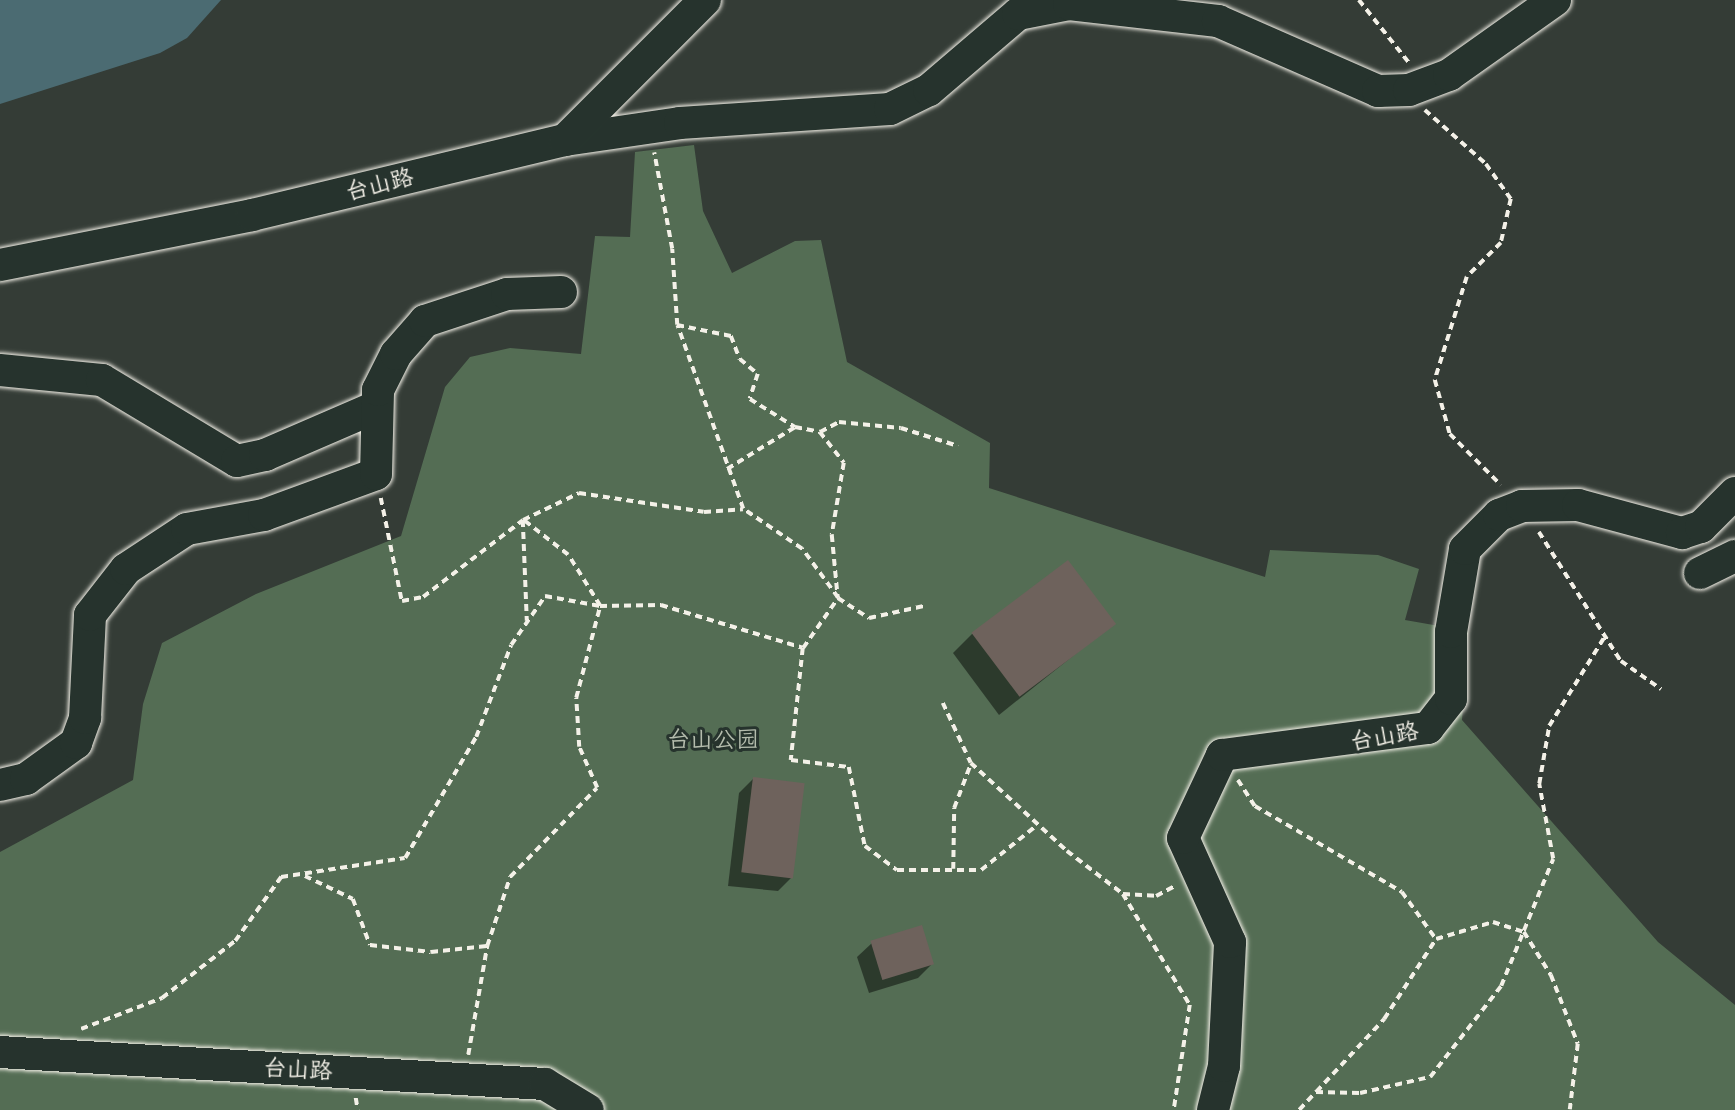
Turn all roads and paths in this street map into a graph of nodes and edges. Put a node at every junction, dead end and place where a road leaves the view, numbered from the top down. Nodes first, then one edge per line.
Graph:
1 (705, 0) edge
2 (1359, 0) edge
3 (1555, 0) edge
4 (1423, 87) junction
5 (649, 128) junction
6 (565, 140) junction
7 (0, 265) edge
8 (561, 292) dead end
9 (677, 326) junction
10 (0, 370) edge
11 (376, 407) junction
12 (795, 428) junction
13 (820, 432) junction
14 (958, 446) dead end
15 (727, 469) junction
16 (376, 474) junction
17 (1735, 493) edge
18 (1522, 506) junction
19 (743, 509) junction
20 (523, 520) junction
21 (1735, 556) edge
22 (1700, 573) dead end
23 (838, 598) junction
24 (600, 606) junction
25 (924, 606) dead end
26 (527, 621) junction
27 (1605, 636) junction
28 (803, 648) junction
29 (1661, 689) dead end
30 (943, 703) dead end
31 (1222, 755) junction
32 (971, 763) junction
33 (0, 785) edge
34 (1036, 826) junction
35 (953, 869) junction
36 (1199, 874) junction
37 (303, 876) junction
38 (1123, 894) junction
39 (1524, 932) junction
40 (1436, 939) junction
41 (487, 946) junction
42 (71, 1032) dead end
43 (0, 1052) edge
44 (463, 1078) junction
45 (1316, 1092) junction
46 (588, 1110) edge
47 (1174, 1110) edge
48 (1213, 1110) edge
49 (1299, 1110) edge
50 (1570, 1110) edge

1 - 6 street
2 - 4 path
3 - 4 street
4 - 5 street, 台山路
4 - 18 path
5 - 6 street, 台山路
5 - 9 path
6 - 7 street, 台山路
8 - 11 street
9 - 12 path
9 - 15 path
10 - 11 street
11 - 16 street
12 - 13 path
12 - 15 path
13 - 14 path
13 - 23 path
15 - 19 path
16 - 20 path
16 - 33 street
17 - 18 street, 台山路
18 - 27 path
18 - 31 street, 台山路
19 - 20 path
19 - 23 path
20 - 24 path
20 - 26 path
21 - 22 street
23 - 25 path
23 - 28 path
24 - 26 path
24 - 28 path
24 - 41 path
26 - 37 path
27 - 29 path
27 - 39 path
28 - 35 path
30 - 32 path
31 - 36 street
31 - 40 path
32 - 34 path
32 - 35 path
34 - 35 path
34 - 38 path
36 - 38 path
36 - 48 street
37 - 41 path
37 - 42 path
38 - 47 path
39 - 40 path
39 - 45 path
39 - 50 path
40 - 45 path
41 - 44 path
43 - 44 street, 台山路
44 - 46 street, 台山路
45 - 49 path

